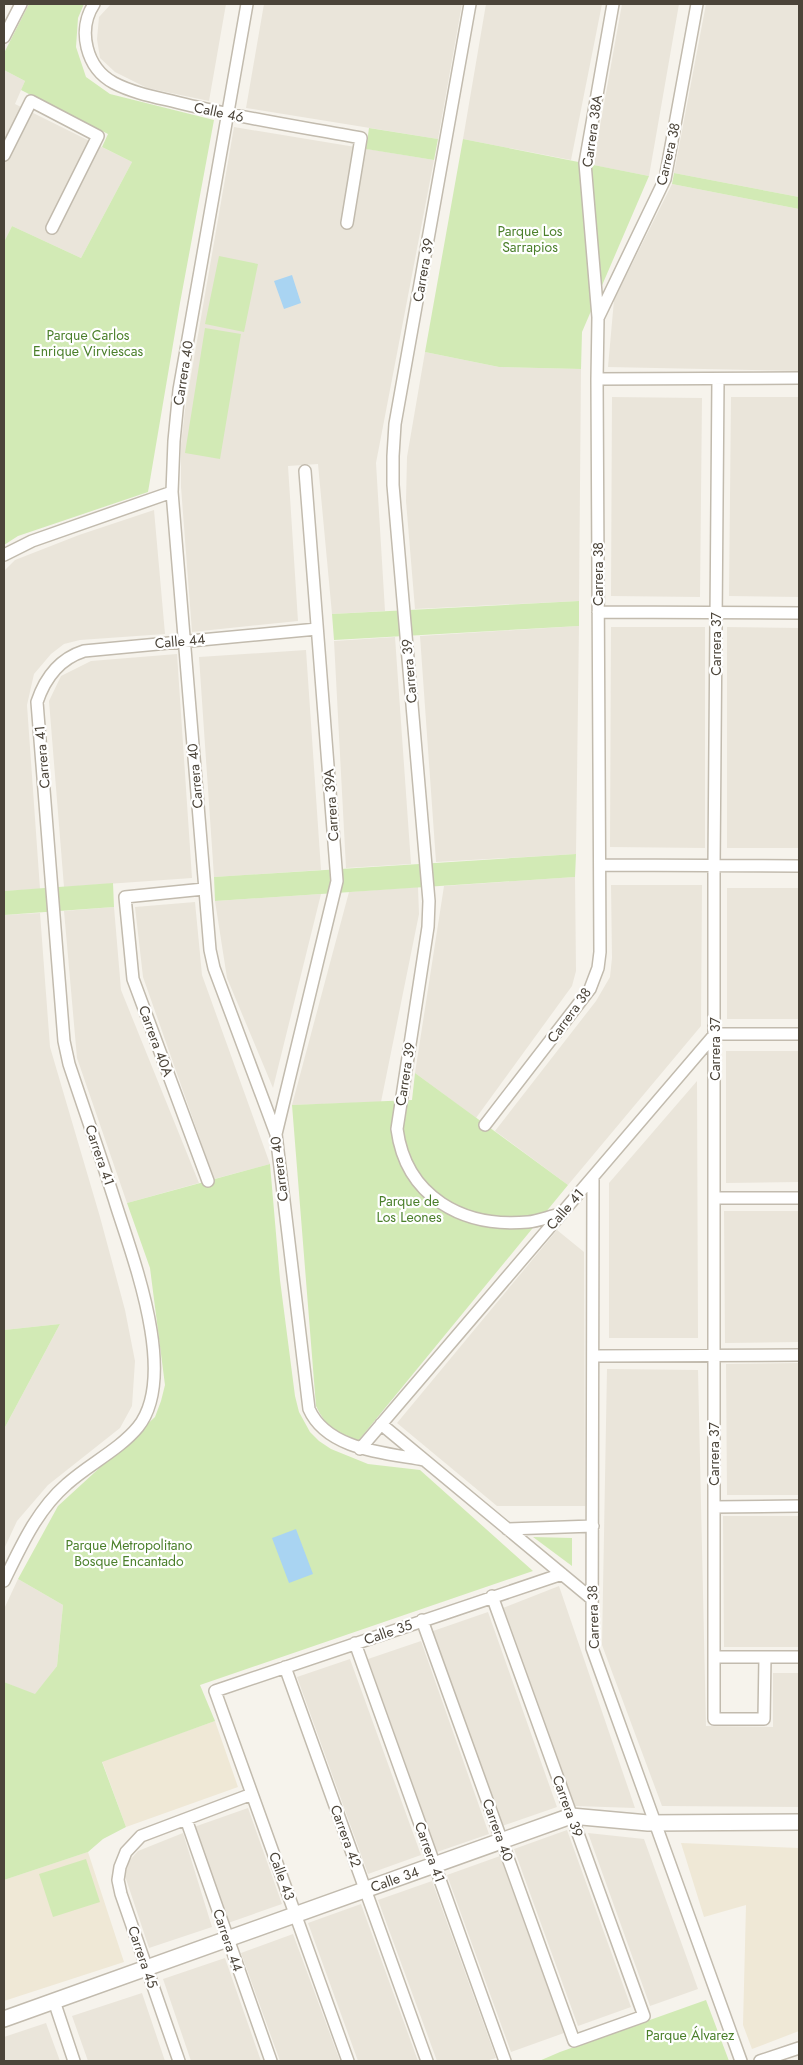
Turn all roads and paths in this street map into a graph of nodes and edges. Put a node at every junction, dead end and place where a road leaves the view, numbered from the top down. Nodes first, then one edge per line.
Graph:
1 (21, 4) edge
2 (94, 4) edge
3 (247, 4) edge
4 (470, 4) edge
5 (613, 4) edge
6 (697, 4) edge
7 (4, 36) edge
8 (227, 114) junction
9 (4, 155) edge
10 (347, 223) dead end
11 (52, 228) dead end
12 (598, 318) junction
13 (718, 378) junction
14 (799, 378) edge
15 (596, 379) junction
16 (305, 470) dead end
17 (172, 492) junction
18 (4, 556) edge
19 (598, 612) junction
20 (716, 612) junction
21 (799, 613) edge
22 (317, 629) junction
23 (183, 641) junction
24 (50, 674) joint
25 (600, 865) junction
26 (714, 866) junction
27 (799, 866) edge
28 (204, 889) junction
29 (714, 1034) junction
30 (799, 1034) edge
31 (486, 1125) dead end
32 (276, 1134) junction
33 (593, 1177) junction
34 (208, 1181) dead end
35 (714, 1198) junction
36 (799, 1198) edge
37 (561, 1214) junction
38 (714, 1355) junction
39 (799, 1355) edge
40 (594, 1356) junction
41 (381, 1424) junction
42 (360, 1449) junction
43 (424, 1460) junction
44 (799, 1506) edge
45 (714, 1507) junction
46 (593, 1526) junction
47 (507, 1529) junction
48 (562, 1574) junction
49 (4, 1581) edge
50 (492, 1596) junction
51 (592, 1599) junction
52 (422, 1620) junction
53 (355, 1643) junction
54 (714, 1657) junction
55 (765, 1657) junction
56 (799, 1657) edge
57 (285, 1667) junction
58 (215, 1691) joint
59 (252, 1794) junction
60 (571, 1816) junction
61 (186, 1819) junction
62 (799, 1822) edge
63 (654, 1823) junction
64 (502, 1840) junction
65 (434, 1864) junction
66 (365, 1889) junction
67 (295, 1914) junction
68 (228, 1938) junction
69 (146, 1968) junction
70 (54, 2001) junction
71 (4, 2019) edge
72 (574, 2041) joint
73 (799, 2048) edge
74 (74, 2061) edge
75 (179, 2061) edge
76 (271, 2061) edge
77 (348, 2061) edge
78 (427, 2061) edge
79 (504, 2061) edge
80 (741, 2061) edge
81 (760, 2061) edge

1 - 7 street
2 - 8 street, Calle 46
3 - 8 street, Carrera 40
4 - 37 street, Carrera 39
5 - 12 street, Carrera 38A
6 - 12 street, Carrera 38
8 - 10 street, Calle 46
8 - 17 street, Carrera 40
9 - 11 street
12 - 15 street, Carrera 38
13 - 14 street
13 - 15 street
13 - 20 street, Carrera 37
15 - 19 street, Carrera 38
16 - 22 street, Carrera 39A
17 - 18 street
17 - 23 street, Carrera 40
19 - 20 street
19 - 25 street, Carrera 38
20 - 21 street
20 - 26 street, Carrera 37
22 - 23 street, Calle 44
22 - 32 street, Carrera 39A
23 - 24 street, Calle 44
23 - 28 street, Carrera 40
24 - 49 street, Carrera 41
25 - 26 street
25 - 31 street, Carrera 38
26 - 27 street
26 - 29 street, Carrera 37
28 - 32 street, Carrera 40
28 - 34 street, Carrera 40A
29 - 30 street
29 - 33 street, Calle 41
29 - 35 street, Carrera 37
32 - 42 street, Carrera 40
33 - 37 street, Calle 41
33 - 40 street, Carrera 38
35 - 36 street
35 - 38 street, Carrera 37
37 - 41 street, Calle 41
38 - 39 street
38 - 40 street
38 - 45 street, Carrera 37
40 - 46 street, Carrera 38
41 - 42 street, Calle 41
41 - 43 street, Carrera 40
42 - 43 street, Carrera 40
43 - 47 street, Carrera 40
44 - 45 street
45 - 54 street, Carrera 37
46 - 47 street
46 - 51 street, Carrera 38
47 - 48 street, Carrera 40
48 - 50 street, Calle 35
48 - 51 street, Carrera 40
50 - 52 street, Calle 35
50 - 60 street, Carrera 39
51 - 63 street, Carrera 38
52 - 53 street, Calle 35
52 - 64 street, Carrera 40
53 - 57 street, Calle 35
53 - 65 street, Carrera 41
54 - 55 street
54 - 55 street, Carrera 37
55 - 56 street
57 - 58 street, Calle 35
57 - 66 street, Carrera 42
58 - 59 street, Calle 43
59 - 61 street
59 - 67 street, Calle 43
60 - 63 street, Calle 34
60 - 64 street, Calle 34
60 - 72 street, Carrera 39
61 - 68 street, Carrera 44
61 - 69 street, Carrera 45
62 - 63 street, Calle 34
63 - 80 street, Carrera 38
64 - 65 street, Calle 34
64 - 72 street, Carrera 40
65 - 66 street, Calle 34
65 - 79 street, Carrera 41
66 - 67 street, Calle 34
66 - 78 street, Carrera 42
67 - 68 street, Calle 34
67 - 77 street, Calle 43
68 - 69 street, Calle 34
68 - 76 street, Carrera 44
69 - 70 street, Calle 34
69 - 75 street, Carrera 45
70 - 71 street, Calle 34
70 - 74 street
73 - 81 street

